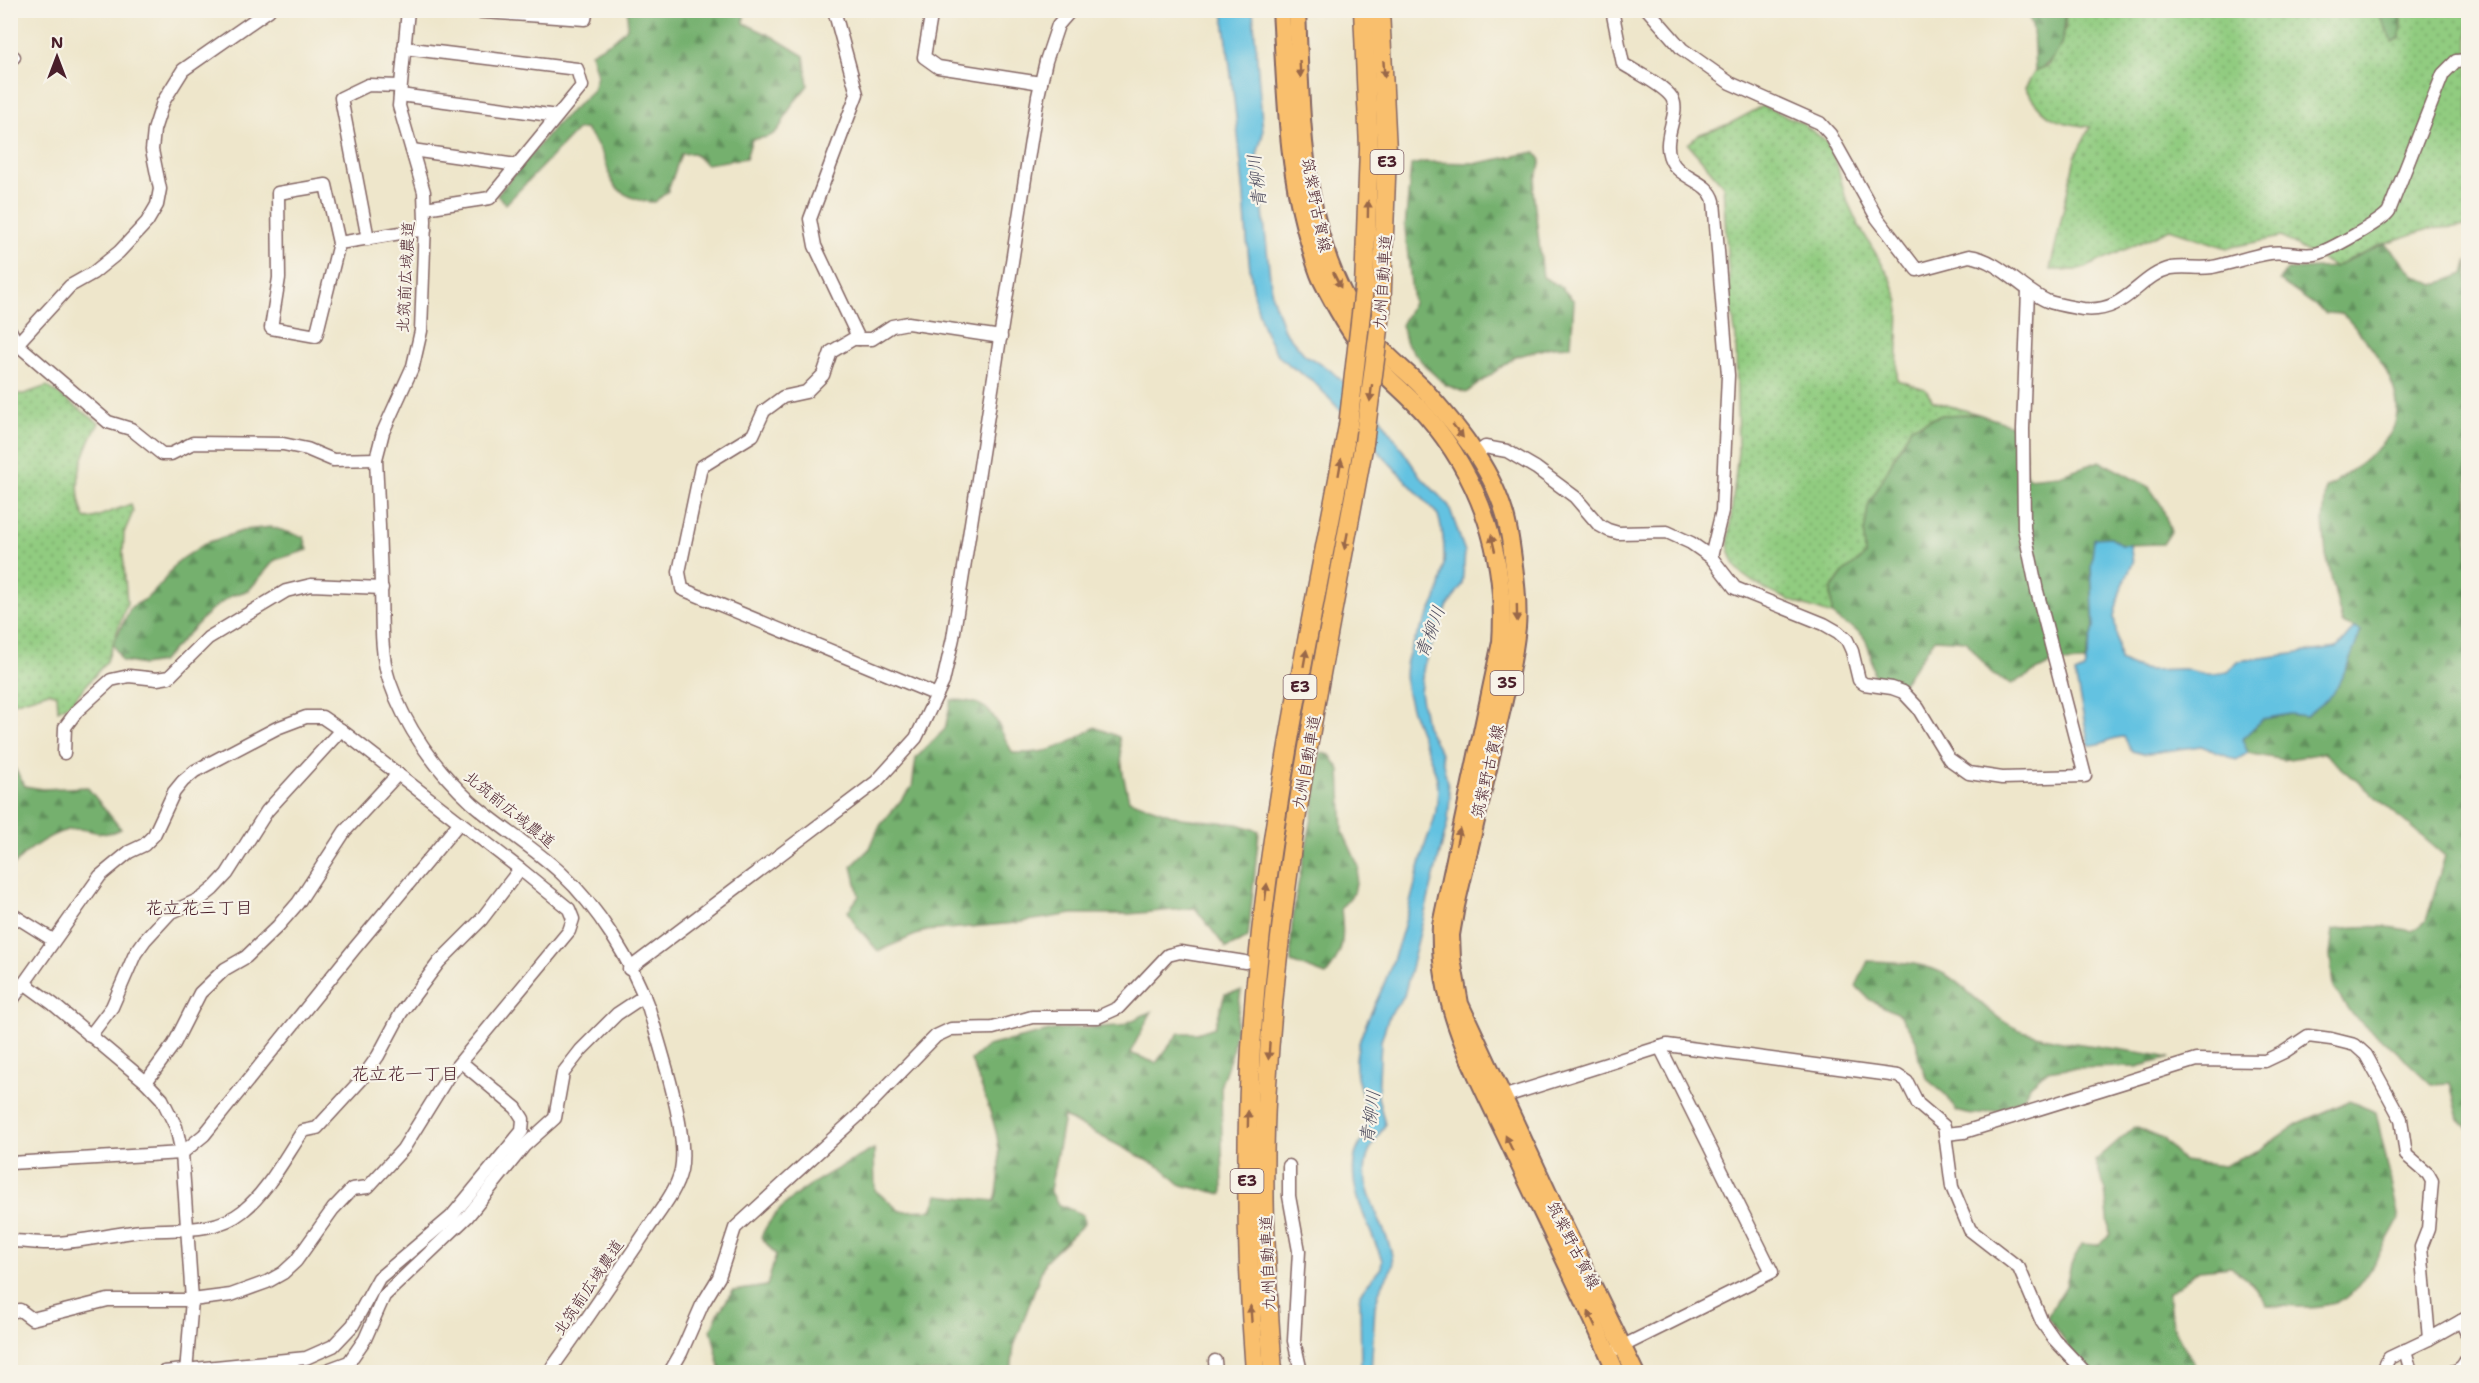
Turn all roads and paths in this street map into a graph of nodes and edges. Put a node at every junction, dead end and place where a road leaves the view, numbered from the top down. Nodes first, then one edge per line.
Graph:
1 (268, 10) edge
2 (408, 10) edge
3 (454, 10) edge
4 (587, 10) edge
5 (834, 10) edge
6 (932, 10) edge
7 (1071, 10) edge
8 (1281, 10) edge
9 (1298, 10) edge
10 (1363, 10) edge
11 (1380, 10) edge
12 (1612, 10) edge
13 (1648, 10) edge
14 (404, 48) junction
15 (2469, 60) edge
16 (1041, 83) junction
17 (400, 91) junction
18 (557, 116) junction
19 (412, 150) junction
20 (518, 165) junction
21 (425, 208) junction
22 (425, 229) junction
23 (368, 238) junction
24 (339, 243) junction
25 (2028, 290) junction
26 (10, 330) edge
27 (1000, 337) junction
28 (859, 339) junction
29 (16, 344) junction
30 (1475, 455) junction
31 (376, 459) junction
32 (1711, 557) junction
33 (382, 588) junction
34 (937, 695) junction
35 (341, 730) junction
36 (64, 753) dead end
37 (398, 774) junction
38 (460, 822) junction
39 (520, 869) junction
40 (10, 914) edge
41 (53, 940) junction
42 (1245, 963) dead end
43 (629, 969) junction
44 (24, 983) junction
45 (644, 996) junction
46 (10, 1003) edge
47 (90, 1036) junction
48 (1660, 1047) junction
49 (461, 1062) junction
50 (146, 1082) junction
51 (1496, 1099) junction
52 (1946, 1134) junction
53 (182, 1153) junction
54 (10, 1162) edge
55 (1289, 1166) dead end
56 (186, 1230) junction
57 (10, 1241) edge
58 (192, 1300) junction
59 (10, 1312) edge
60 (358, 1318) junction
61 (2465, 1319) edge
62 (372, 1323) junction
63 (2469, 1336) edge
64 (2429, 1339) junction
65 (1624, 1347) junction
66 (2405, 1350) junction
67 (1608, 1353) junction
68 (2469, 1356) edge
69 (164, 1372) edge
70 (186, 1372) edge
71 (322, 1372) edge
72 (549, 1372) edge
73 (670, 1372) edge
74 (1255, 1372) edge
75 (1273, 1372) edge
76 (1300, 1372) edge
77 (1616, 1372) edge
78 (1635, 1372) edge
79 (2085, 1372) edge
80 (2382, 1372) edge
81 (2411, 1372) edge
82 (2451, 1372) edge

1 - 29 street
2 - 14 street, 北筑前広域農道
3 - 4 street
5 - 28 street
6 - 16 street
7 - 16 street
51 -> 8 main road, 筑紫野古賀線 / 35
9 -> 30 main road, 筑紫野古賀線 / 35
74 -> 10 highway, 九州自動車道 / E3, bridge
11 -> 75 highway, 九州自動車道 / E3, bridge
12 - 32 street
13 - 25 street
14 - 17 street, 北筑前広域農道
14 - 18 street
15 - 25 street
16 - 27 street
17 - 18 street
17 - 19 street, 北筑前広域農道
17 - 23 street
18 - 20 street
19 - 20 street
19 - 21 street, 北筑前広域農道
20 - 21 street
21 - 22 street, 北筑前広域農道
22 - 23 street
22 - 31 street, 北筑前広域農道
23 - 24 street
24 - 24 street
25 - 32 street
26 - 29 street
27 - 28 street
27 - 34 street
28 - 34 street
29 - 31 street
30 - 32 street
30 -> 51 main road, 筑紫野古賀線 / 35
31 - 33 street, 北筑前広域農道
33 - 36 street
33 - 43 street, 北筑前広域農道
34 - 43 street
35 - 37 street
35 - 41 street
35 - 47 street
37 - 38 street
37 - 50 street
38 - 39 street
38 - 53 street
39 - 49 street
39 - 56 street
40 - 41 street
41 - 44 street
42 - 73 street
43 - 45 street, 北筑前広域農道
44 - 46 street
44 - 47 street
45 - 62 street
45 - 72 street, 北筑前広域農道
47 - 50 street
48 - 51 street
48 - 52 street
48 - 65 street
49 - 58 street
49 - 60 street
50 - 53 street
51 - 65 main road, 筑紫野古賀線 / 35
67 -> 51 main road, 筑紫野古賀線 / 35
52 - 64 street
52 - 79 street
53 - 54 street
53 - 56 street
55 - 76 street
56 - 57 street
56 - 58 street
58 - 59 street
58 - 70 street
60 - 62 street
60 - 70 street
61 - 63 street
61 - 64 street
62 - 71 street
64 - 66 street
65 - 67 street
65 - 78 main road, 筑紫野古賀線 / 35
66 - 80 street
66 - 81 street
67 - 77 main road, 筑紫野古賀線 / 35
68 - 82 street
69 - 70 street

